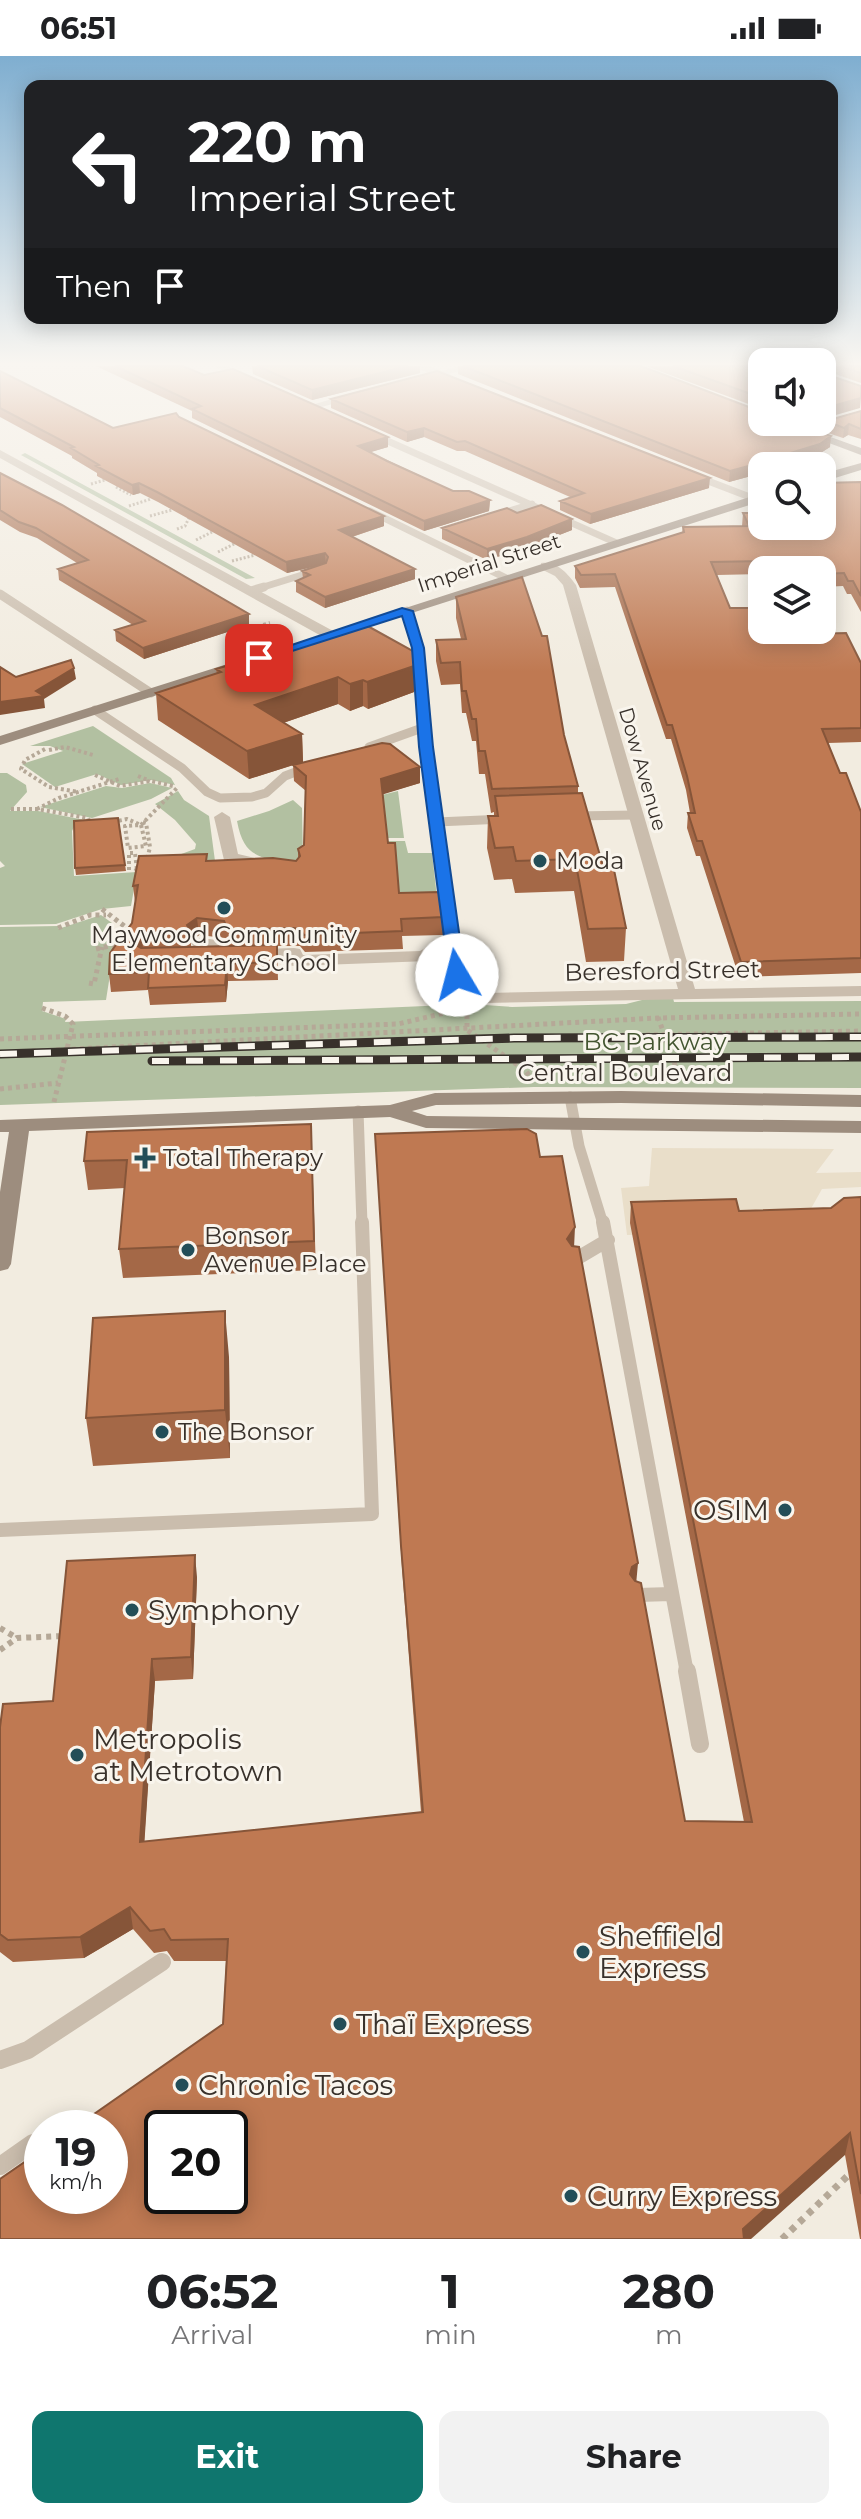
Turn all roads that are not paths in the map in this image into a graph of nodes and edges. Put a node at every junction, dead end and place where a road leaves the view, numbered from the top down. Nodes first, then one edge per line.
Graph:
1 (27, 468) edge
2 (450, 468) edge
3 (682, 470) edge
4 (748, 494) edge
5 (748, 501) edge
6 (532, 504) junction
7 (356, 505) edge
8 (484, 519) edge
9 (439, 533) edge
10 (424, 538) junction
11 (619, 543) junction
12 (546, 566) junction
13 (322, 569) edge
14 (508, 579) junction
15 (251, 591) junction
16 (0, 594) edge
17 (407, 611) junction
18 (330, 635) junction
19 (314, 640) edge
20 (254, 659) edge
21 (151, 693) junction
22 (95, 710) junction
23 (425, 727) junction
24 (0, 741) edge
25 (356, 751) edge
26 (313, 766) edge
27 (635, 815) junction
28 (222, 817) dead end
29 (557, 817) edge
30 (511, 819) edge
31 (437, 822) junction
32 (290, 871) edge
33 (194, 950) edge
34 (440, 951) dead end
35 (861, 991) edge
36 (688, 994) junction
37 (465, 1001) joint
38 (570, 1097) junction
39 (861, 1101) edge
40 (358, 1111) junction
41 (391, 1111) junction
42 (575, 1123) junction
43 (10, 1125) edge
44 (861, 1127) edge
45 (608, 1240) junction
46 (576, 1259) edge
47 (0, 1264) edge
48 (0, 1530) edge
49 (671, 1594) junction
50 (638, 1595) edge
51 (700, 1744) dead end
52 (162, 1962) dead end
53 (0, 2060) edge
54 (24, 2149) edge
55 (0, 2166) edge

1 - 15 street
2 - 6 street
3 - 4 lane
5 - 11 street, Imperial Street
6 - 8 lane
6 - 11 street
7 - 10 lane
9 - 10 lane
10 - 14 lane
11 - 12 street, Imperial Street
12 - 14 street, Imperial Street
12 - 27 street, Dow Avenue
13 - 15 lane
14 - 17 street, Imperial Street
15 - 18 street
16 - 21 lane
17 - 18 street, Imperial Street
17 - 23 lane
18 - 19 street, Imperial Street
20 - 21 street
21 - 22 street
22 - 24 street
22 - 26 lane
23 - 25 lane
23 - 31 lane
27 - 29 lane
27 - 36 street, Dow Avenue
28 - 32 street
30 - 31 lane
31 - 37 lane
33 - 34 street
35 - 36 street, Beresford Street
36 - 37 street, Beresford Street
38 - 39 street, Central Boulevard
38 - 41 street, Central Boulevard
38 - 42 lane
40 - 41 street, Central Boulevard
40 - 43 street, Central Boulevard
40 - 48 lane
41 - 42 street, Central Boulevard
42 - 44 street, Central Boulevard
42 - 45 lane
43 - 47 street
45 - 46 lane
45 - 49 lane
49 - 50 lane
49 - 51 lane
52 - 53 lane
54 - 55 lane

